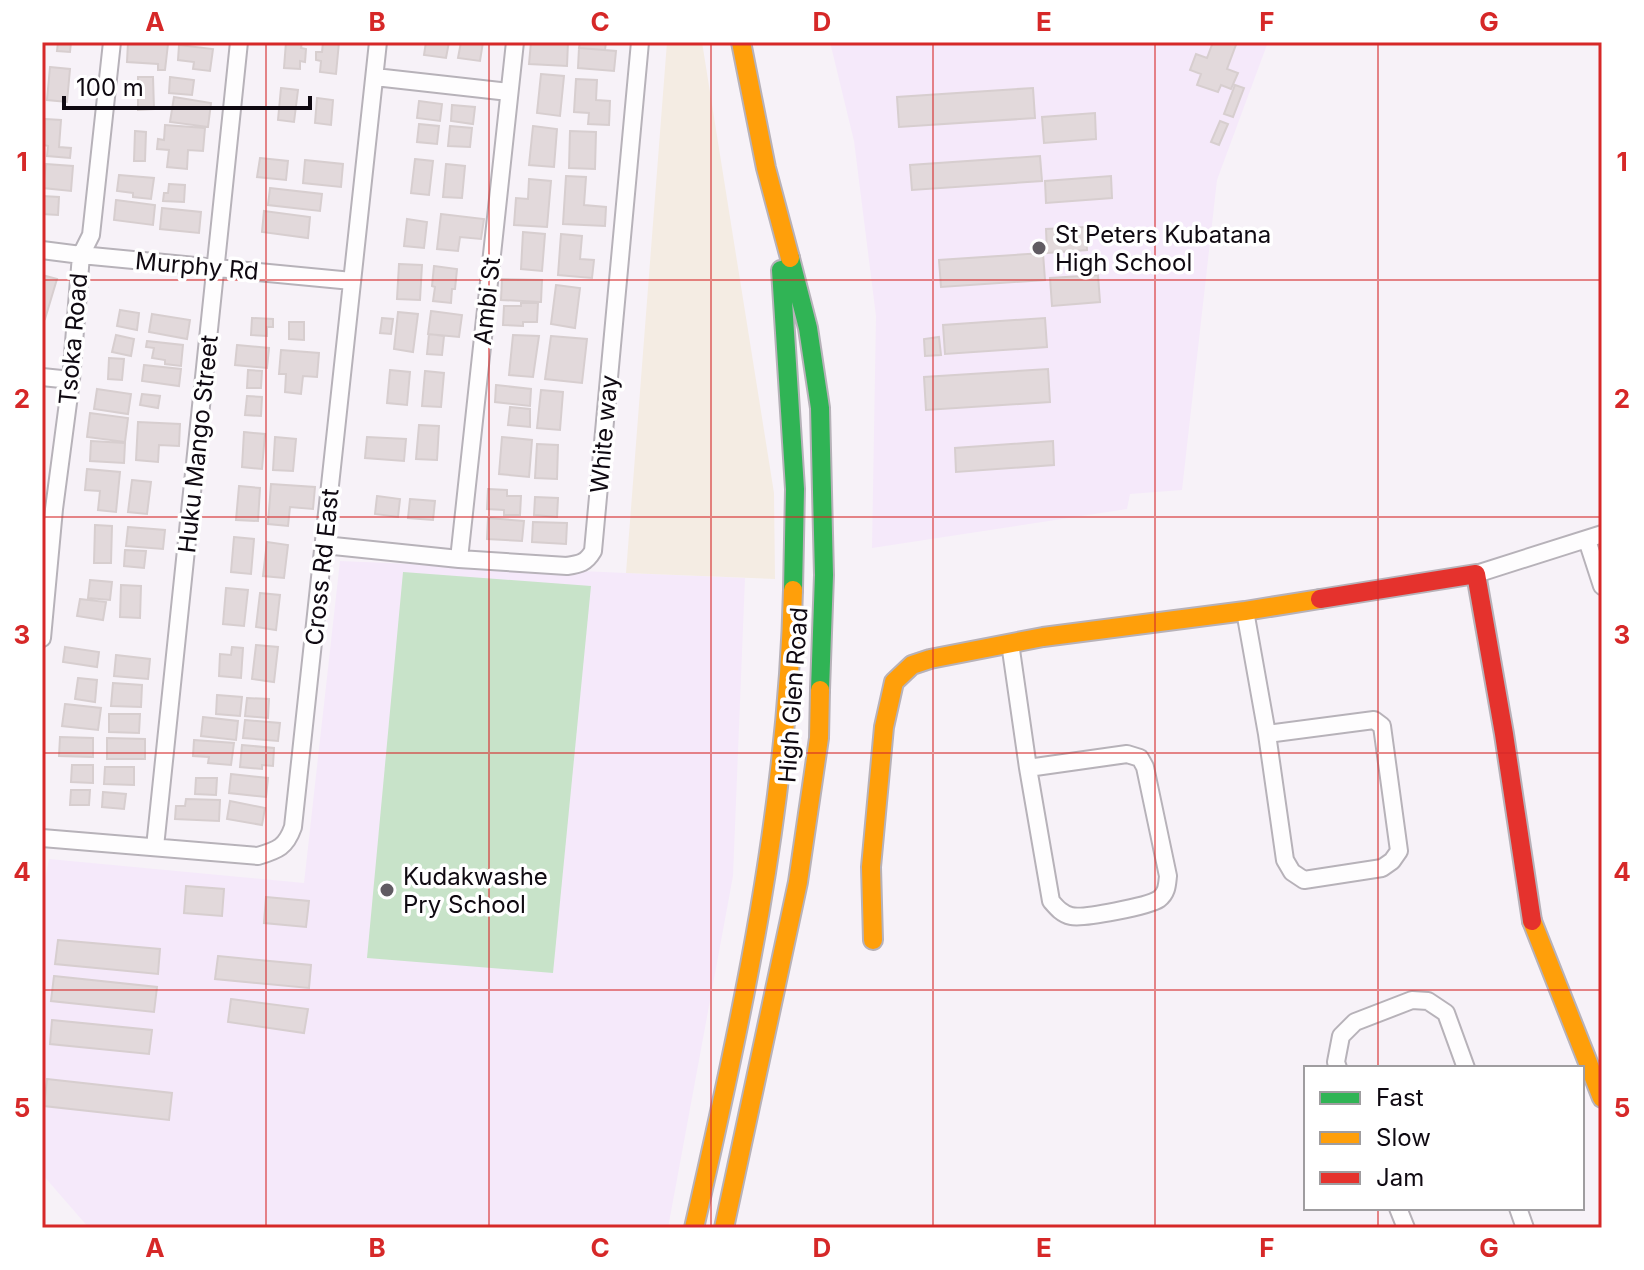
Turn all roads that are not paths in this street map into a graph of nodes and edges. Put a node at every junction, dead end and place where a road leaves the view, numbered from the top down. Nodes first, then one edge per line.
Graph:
1 (112, 42) edge
2 (239, 42) edge
3 (378, 42) edge
4 (515, 42) edge
5 (640, 42) edge
6 (741, 42) edge
7 (375, 77) junction
8 (509, 92) junction
9 (777, 210) junction
10 (42, 250) edge
11 (81, 255) junction
12 (216, 268) junction
13 (352, 281) junction
14 (42, 377) edge
15 (71, 380) junction
16 (48, 509) edge
17 (1594, 537) edge
18 (324, 545) junction
19 (459, 559) junction
20 (1476, 574) junction
21 (1602, 586) edge
22 (1245, 611) junction
23 (42, 637) edge
24 (1010, 643) junction
25 (1267, 734) junction
26 (1028, 768) junction
27 (42, 838) edge
28 (155, 847) junction
29 (873, 940) dead end
30 (1337, 1066) edge
31 (1465, 1066) edge
32 (1602, 1098) edge
33 (694, 1228) edge
34 (724, 1228) edge

1 - 11 street, Tsoka Road
2 - 12 street, Huku Mango Street
3 - 7 street, Cross Rd East
4 - 8 street, Ambi St
5 - 19 street, White way
6 - 9 main road, High Glen Road
7 - 8 street
7 - 13 street, Cross Rd East
8 - 19 street, Ambi St
9 - 33 main road, High Glen Road
9 - 34 main road, High Glen Road
10 - 11 street, Murphy Rd
11 - 12 street, Murphy Rd
11 - 15 street, Tsoka Road
12 - 13 street, Murphy Rd
12 - 28 street, Huku Mango Street
13 - 18 street, Cross Rd East
14 - 15 street
15 - 16 street, Tsoka Road
16 - 23 street, Tsoka Road
17 - 20 street
17 - 21 street
18 - 19 street, White way
18 - 28 street, Cross Rd East
20 - 22 main road
20 - 32 main road
22 - 24 main road
22 - 25 street
24 - 26 street
24 - 29 main road
25 - 25 street
26 - 26 street
27 - 28 street, Cross Rd East
30 - 31 street

